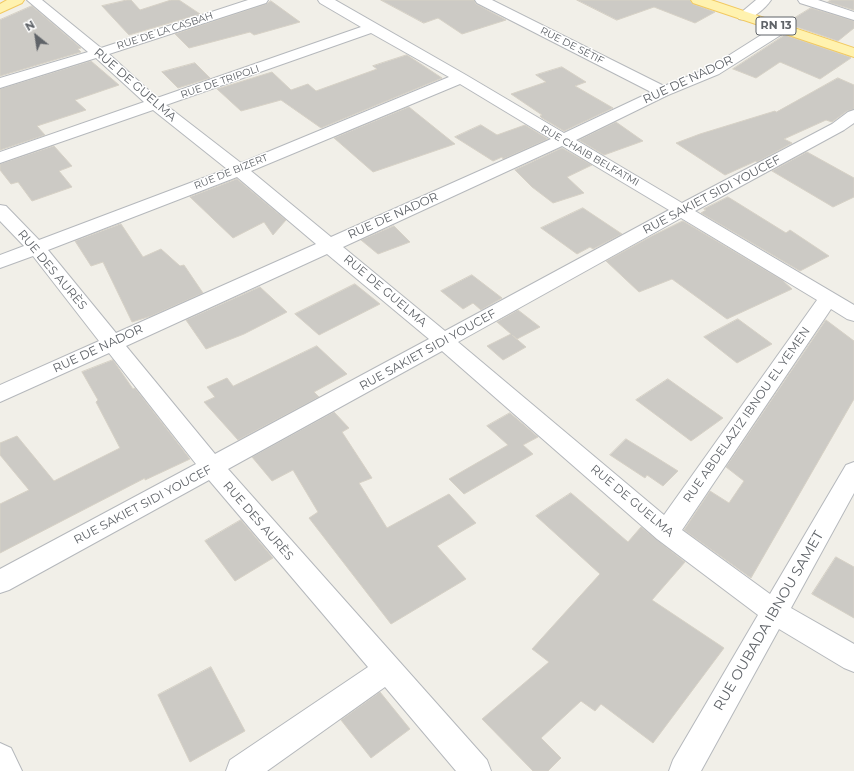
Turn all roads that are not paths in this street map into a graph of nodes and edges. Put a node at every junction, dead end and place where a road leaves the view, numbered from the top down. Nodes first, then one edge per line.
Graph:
1 (17, 0) edge
2 (34, 0) edge
3 (261, 0) edge
4 (325, 0) edge
5 (482, 0) edge
6 (698, 0) edge
7 (764, 0) edge
8 (805, 0) edge
9 (0, 9) edge
10 (853, 15) edge
11 (744, 16) junction
12 (372, 28) junction
13 (782, 28) junction
14 (99, 53) junction
15 (854, 53) edge
16 (461, 78) junction
17 (0, 83) edge
18 (663, 92) junction
19 (155, 104) junction
20 (854, 115) edge
21 (562, 140) junction
22 (0, 158) edge
23 (239, 170) junction
24 (0, 210) edge
25 (683, 210) junction
26 (329, 244) junction
27 (36, 248) junction
28 (0, 262) edge
29 (828, 299) junction
30 (854, 314) edge
31 (444, 341) junction
32 (112, 343) junction
33 (0, 394) edge
34 (212, 467) junction
35 (854, 471) edge
36 (666, 532) junction
37 (0, 582) edge
38 (774, 612) junction
39 (854, 659) edge
40 (388, 670) junction
41 (0, 758) edge
42 (473, 770) edge
43 (7, 771) edge
44 (241, 771) edge
45 (684, 771) edge

1 - 9 main road
2 - 14 street, RUE DE GUELMA
3 - 14 street, RUE DE LA CASBAH
4 - 12 street, RUE CHAIB BELFATMI
5 - 18 street, RUE DE SÉTIF
6 - 11 main road, RN 13
7 - 11 street
8 - 10 street
11 - 13 main road, RN 13
12 - 16 street, RUE CHAIB BELFATMI
12 - 19 street, RUE DE TRIPOLI
13 - 15 main road, RN 13
13 - 18 street, RUE DE NADOR
14 - 17 street, RUE DE LA CASBAH
14 - 19 street, RUE DE GUELMA
16 - 21 street, RUE CHAIB BELFATMI
16 - 23 street, RUE DE BIZERT
18 - 21 street, RUE DE NADOR
19 - 22 street, RUE DE TRIPOLI
19 - 23 street, RUE DE GUELMA
20 - 25 street, RUE SAKIET SIDI YOUCEF
21 - 25 street, RUE CHAIB BELFATMI
21 - 26 street, RUE DE NADOR
23 - 26 street, RUE DE GUELMA
23 - 27 street, RUE DE BIZERT
24 - 27 street, RUE DES AURÈS
25 - 29 street, RUE CHAIB BELFATMI
25 - 31 street, RUE SAKIET SIDI YOUCEF
26 - 31 street, RUE DE GUELMA
26 - 32 street, RUE DE NADOR
27 - 28 street, RUE DE BIZERT
27 - 32 street, RUE DES AURÈS
29 - 30 street, RUE CHAIB BELFATMI
29 - 36 street, RUE ABDELAZIZ IBNOU EL YEMEN
31 - 34 street, RUE SAKIET SIDI YOUCEF
31 - 36 street, RUE DE GUELMA
32 - 33 street, RUE DE NADOR
32 - 34 street, RUE DES AURÈS
34 - 37 street, RUE SAKIET SIDI YOUCEF
34 - 40 street, RUE DES AURÈS
35 - 38 street, RUE OUBADA IBNOU SAMET
36 - 38 street, RUE DE GUELMA
38 - 39 street, RUE DE GUELMA
38 - 45 street, RUE OUBADA IBNOU SAMET
40 - 42 street, RUE DES AURÈS
40 - 44 street
41 - 43 street

